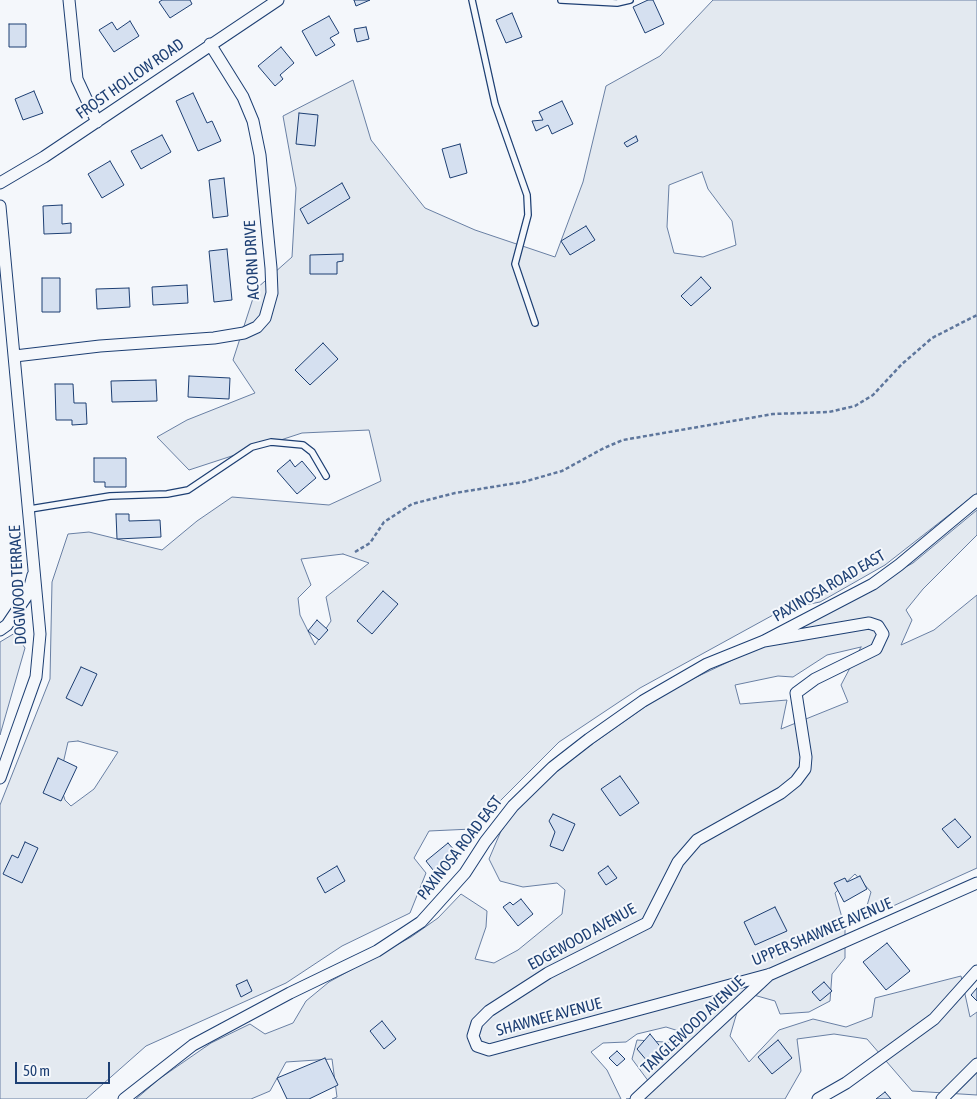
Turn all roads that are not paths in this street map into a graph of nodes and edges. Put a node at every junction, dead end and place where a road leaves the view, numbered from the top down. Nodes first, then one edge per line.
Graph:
1 (69, 0) edge
2 (278, 0) edge
3 (472, 0) edge
4 (561, 0) edge
5 (630, 0) edge
6 (210, 44) junction
7 (97, 122) junction
8 (0, 183) edge
9 (0, 206) edge
10 (535, 323) dead end
11 (15, 356) junction
12 (326, 476) dead end
13 (977, 500) edge
14 (30, 509) junction
15 (35, 567) junction
16 (0, 630) edge
17 (764, 641) junction
18 (797, 708) joint
19 (0, 778) edge
20 (977, 883) edge
21 (977, 971) edge
22 (771, 974) junction
23 (617, 1016) joint
24 (489, 1050) joint
25 (977, 1064) edge
26 (124, 1099) edge
27 (636, 1099) edge
28 (818, 1099) edge
29 (942, 1099) edge

1 - 7 street
2 - 6 street, FROST HOLLOW ROAD
3 - 10 lane
4 - 5 lane
6 - 7 street, FROST HOLLOW ROAD
6 - 11 street, ACORN DRIVE
7 - 8 street, FROST HOLLOW ROAD
9 - 11 street, DOGWOOD TERRACE
11 - 14 street, DOGWOOD TERRACE
12 - 14 lane
13 - 17 street, PAXINOSA ROAD EAST
14 - 15 street, DOGWOOD TERRACE
15 - 16 street
15 - 19 street, DOGWOOD TERRACE
17 - 18 street, PAXINOSA ROAD EAST
17 - 26 street, PAXINOSA ROAD EAST
18 - 24 street, EDGEWOOD AVENUE
20 - 22 street, UPPER SHAWNEE AVENUE
21 - 28 street
22 - 23 street, UPPER SHAWNEE AVENUE
22 - 27 street, TANGLEWOOD AVENUE
23 - 24 street, SHAWNEE AVENUE
25 - 29 street

